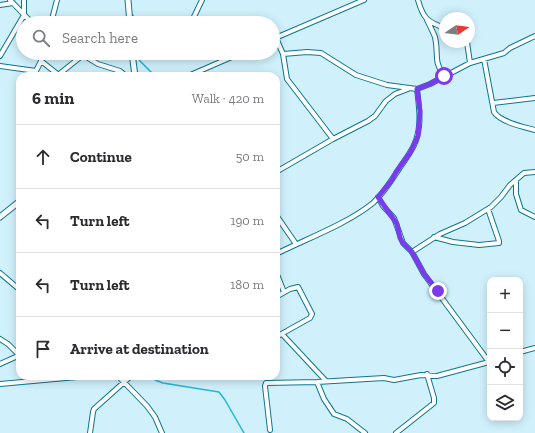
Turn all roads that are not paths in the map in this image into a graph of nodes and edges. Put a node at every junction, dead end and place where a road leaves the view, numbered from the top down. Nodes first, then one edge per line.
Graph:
1 (24, 0) edge
2 (57, 0) edge
3 (128, 0) edge
4 (202, 0) edge
5 (364, 0) edge
6 (418, 0) edge
7 (11, 1) edge
8 (353, 2) edge
9 (0, 5) edge
10 (24, 15) joint
11 (53, 16) edge
12 (129, 16) edge
13 (194, 16) edge
14 (427, 20) junction
15 (439, 26) edge
16 (16, 29) edge
17 (280, 36) edge
18 (535, 36) edge
19 (469, 48) edge
20 (280, 49) edge
21 (283, 54) junction
22 (0, 56) edge
23 (484, 59) junction
24 (77, 60) edge
25 (91, 60) edge
26 (133, 60) edge
27 (225, 60) edge
28 (42, 61) joint
29 (470, 63) junction
30 (0, 66) edge
31 (36, 71) joint
32 (55, 72) edge
33 (63, 72) edge
34 (121, 72) edge
35 (134, 72) edge
36 (197, 72) edge
37 (444, 76) junction
38 (411, 88) junction
39 (417, 89) junction
40 (535, 98) edge
41 (492, 103) junction
42 (535, 130) edge
43 (333, 139) junction
44 (280, 170) edge
45 (535, 172) edge
46 (516, 180) junction
47 (378, 197) junction
48 (16, 204) edge
49 (488, 209) junction
50 (0, 217) edge
51 (535, 217) edge
52 (280, 221) edge
53 (434, 237) junction
54 (296, 244) junction
55 (280, 252) edge
56 (412, 252) junction
57 (0, 273) edge
58 (280, 282) edge
59 (16, 287) edge
60 (284, 292) junction
61 (280, 294) edge
62 (282, 334) joint
63 (0, 339) edge
64 (535, 348) edge
65 (523, 351) edge
66 (16, 352) edge
67 (16, 357) edge
68 (487, 358) edge
69 (487, 362) edge
70 (0, 364) edge
71 (427, 374) junction
72 (44, 380) edge
73 (126, 380) edge
74 (326, 381) junction
75 (124, 382) junction
76 (317, 382) junction
77 (0, 384) edge
78 (270, 430) dead end
79 (90, 433) edge
80 (162, 433) edge
81 (365, 433) edge
82 (396, 433) edge

1 - 10 street
2 - 11 street
3 - 12 street
4 - 13 street
5 - 8 street
6 - 14 street
7 - 9 street
7 - 10 street
8 - 17 street
14 - 15 street
14 - 37 street
16 - 22 street
18 - 23 street
19 - 29 street
20 - 21 street
21 - 38 street
21 - 43 street
23 - 29 street
23 - 41 street
24 - 33 street
25 - 34 street
26 - 35 street
27 - 36 street
28 - 31 street
28 - 32 street
29 - 37 street
30 - 31 street
37 - 39 street
38 - 39 street
38 - 43 street
39 - 47 street
40 - 41 street
41 - 42 street
43 - 44 street
45 - 46 street
46 - 49 street
46 - 51 street
47 - 54 street
47 - 56 street
48 - 50 street
49 - 53 street
49 - 53 street
52 - 54 street
53 - 56 street
54 - 55 street
56 - 68 street
57 - 59 street
58 - 60 street
60 - 61 street
60 - 62 street
62 - 74 street
63 - 66 street
64 - 65 street
67 - 70 street
69 - 71 street
71 - 74 street
71 - 82 street
72 - 77 street
73 - 75 street
74 - 76 street
75 - 79 street
75 - 80 street
76 - 78 street
76 - 81 street

